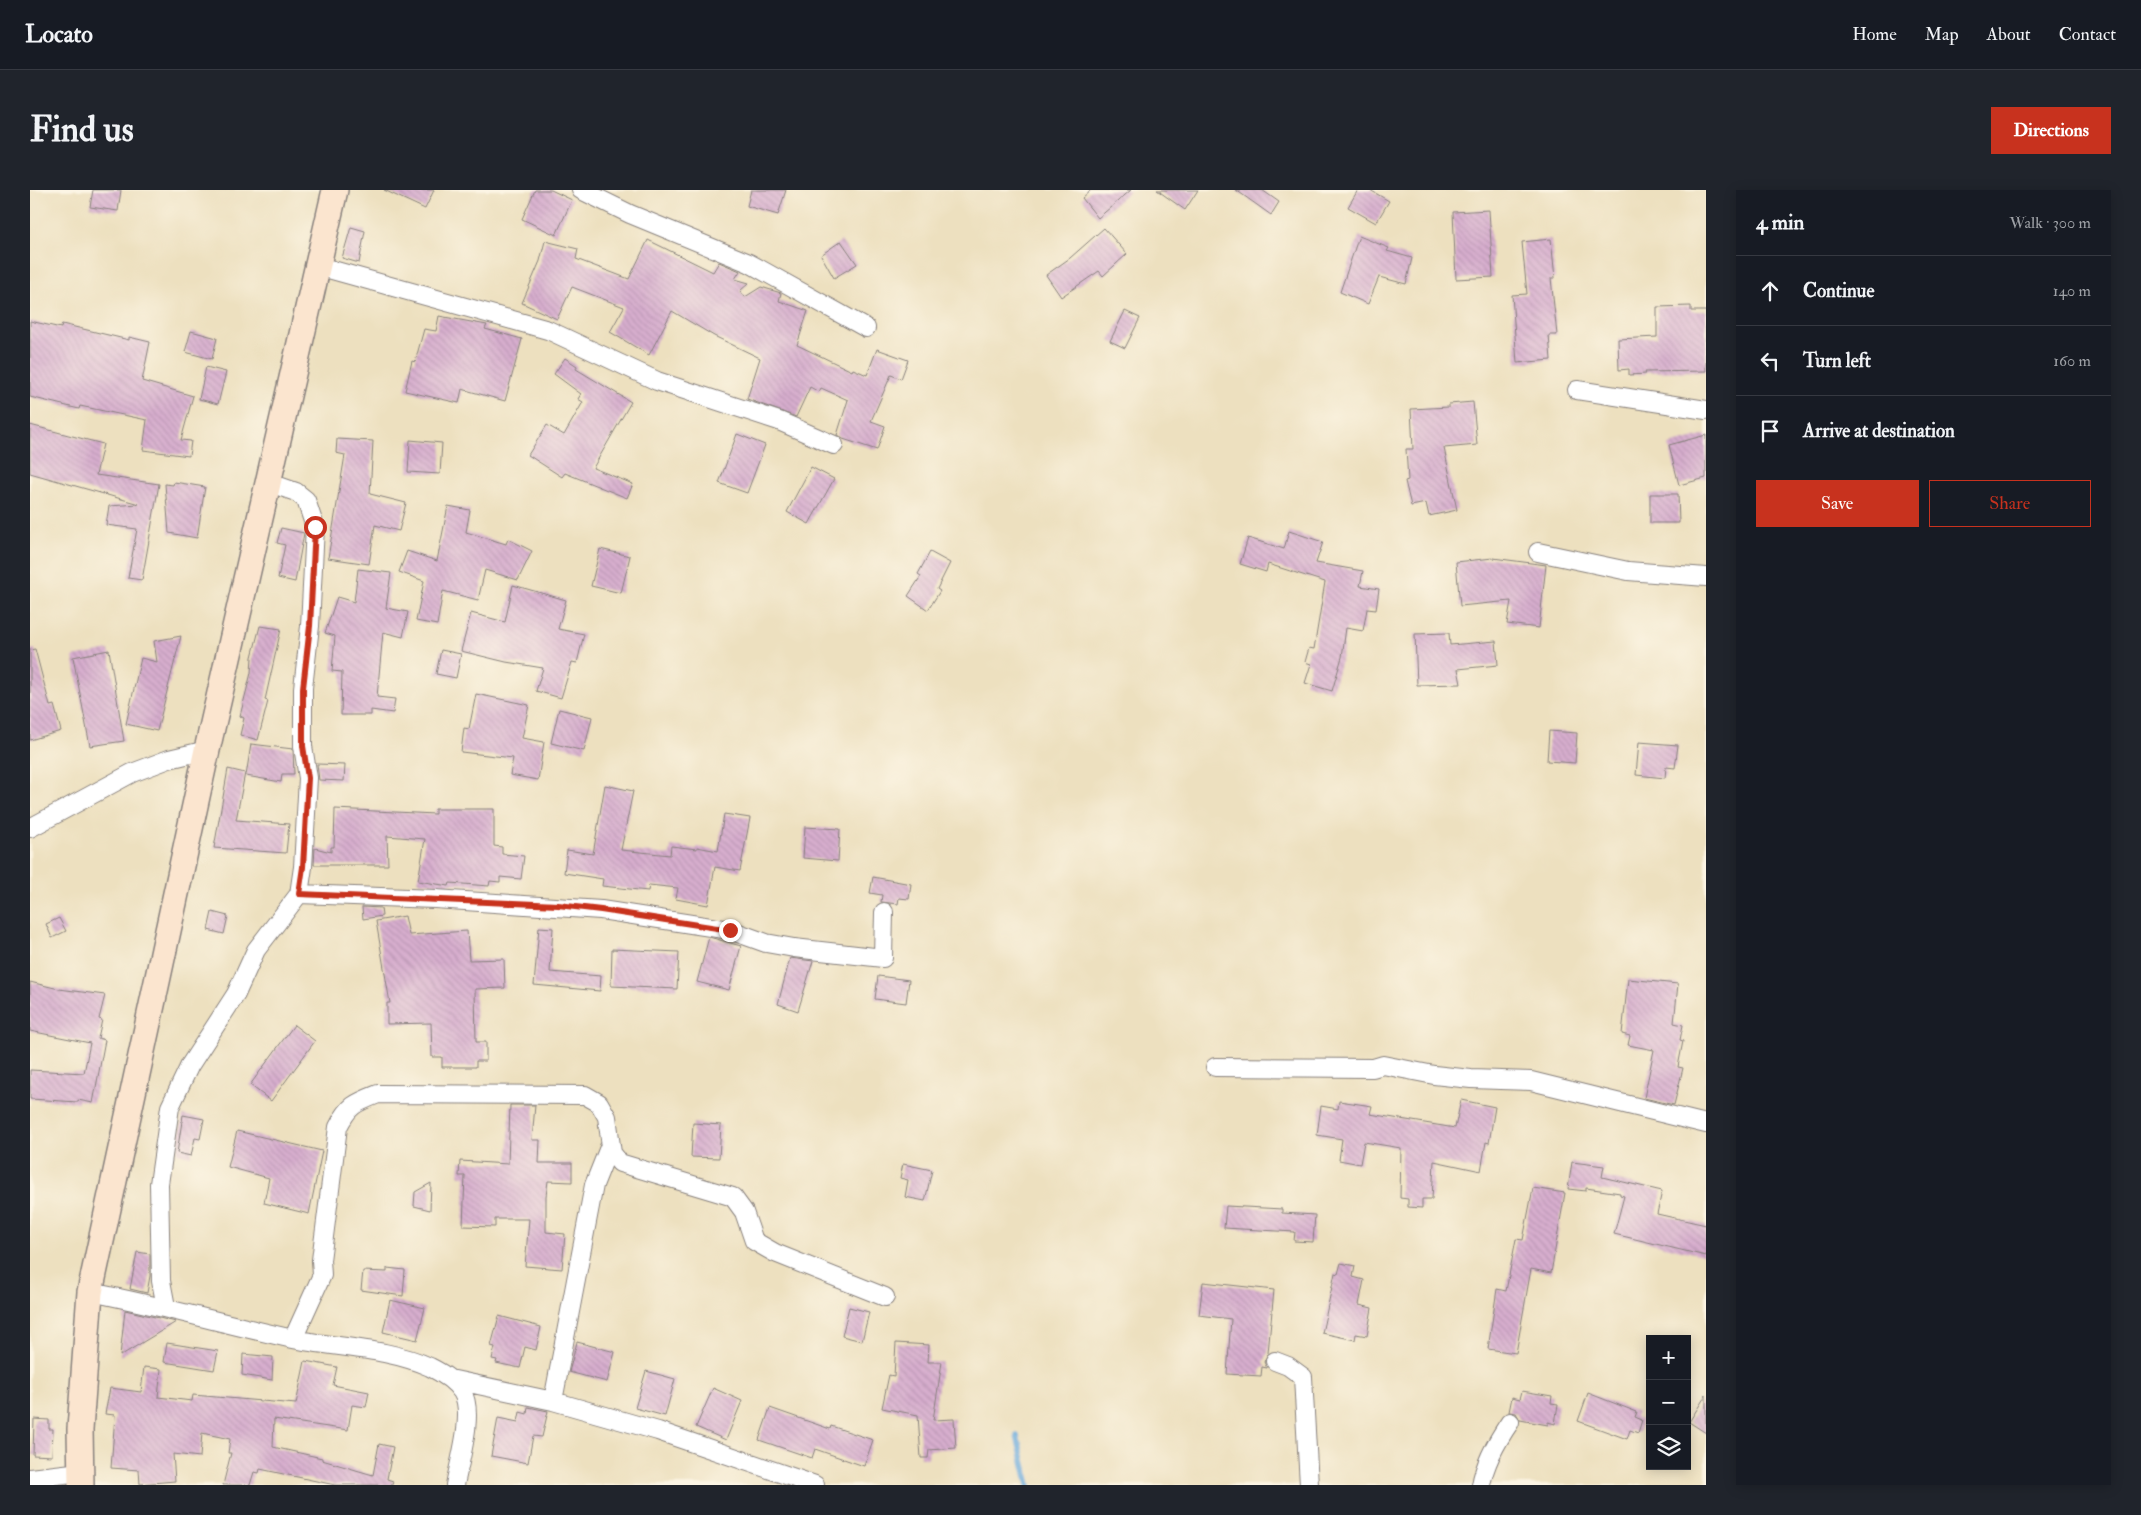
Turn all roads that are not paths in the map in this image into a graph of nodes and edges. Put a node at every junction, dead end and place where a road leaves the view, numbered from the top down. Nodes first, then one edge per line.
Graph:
1 (335, 190) edge
2 (581, 190) edge
3 (318, 266) junction
4 (866, 328) dead end
5 (1577, 390) dead end
6 (1706, 410) edge
7 (834, 445) dead end
8 (270, 483) junction
9 (1538, 552) dead end
10 (1706, 576) edge
11 (208, 750) junction
12 (31, 825) edge
13 (299, 894) junction
14 (884, 912) dead end
15 (1216, 1067) dead end
16 (1706, 1124) edge
17 (610, 1145) junction
18 (90, 1292) junction
19 (885, 1297) dead end
20 (166, 1307) junction
21 (293, 1339) junction
22 (1275, 1361) dead end
23 (450, 1379) junction
24 (553, 1401) junction
25 (1510, 1422) dead end
26 (30, 1478) edge
27 (81, 1479) edge
28 (455, 1485) edge
29 (815, 1485) edge
30 (1309, 1485) edge
31 (1481, 1485) edge

1 - 3 main road
2 - 4 street
3 - 7 street
3 - 8 main road
5 - 6 street
8 - 11 main road
8 - 13 street
9 - 10 street
11 - 12 street
11 - 18 main road
13 - 14 street
13 - 20 street
15 - 16 street
17 - 19 street
17 - 21 street
17 - 24 street
18 - 20 street
18 - 27 main road
20 - 21 street
21 - 23 street
22 - 30 street
23 - 24 street
23 - 28 street
24 - 29 street
25 - 31 street
26 - 27 street

